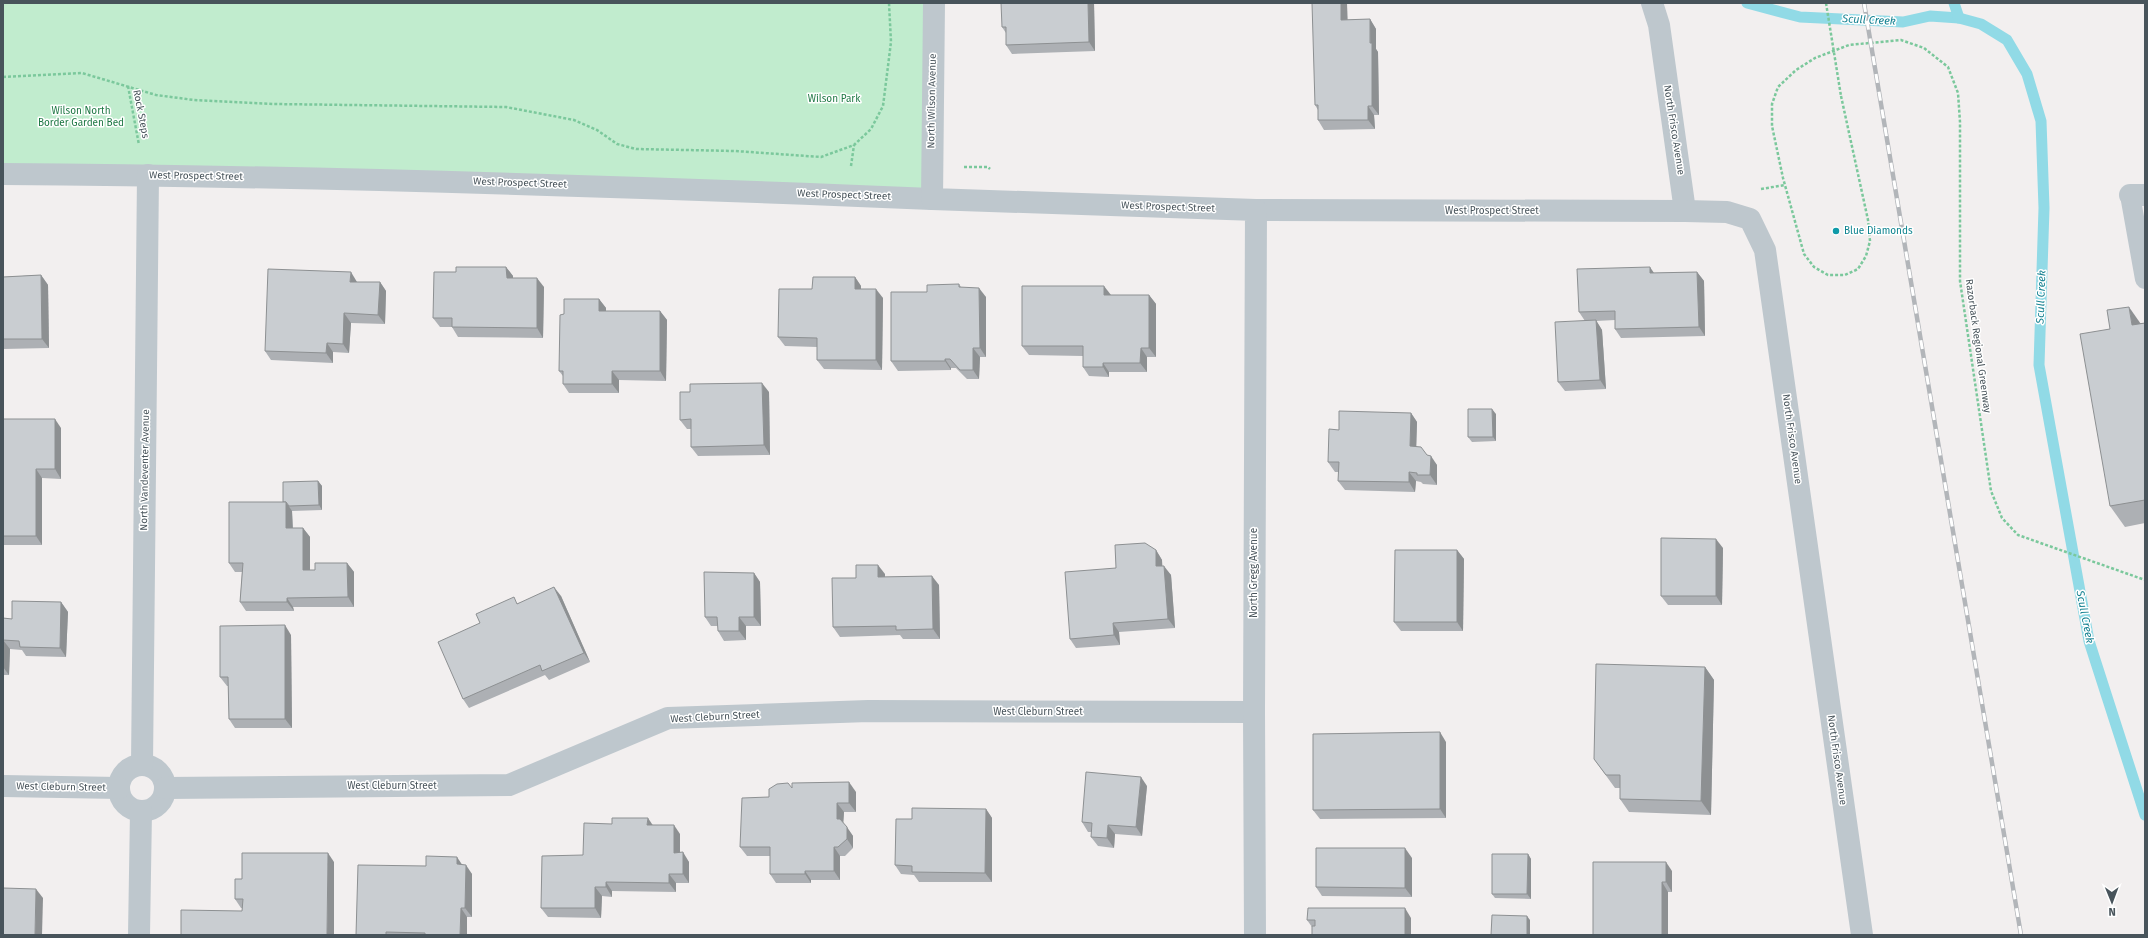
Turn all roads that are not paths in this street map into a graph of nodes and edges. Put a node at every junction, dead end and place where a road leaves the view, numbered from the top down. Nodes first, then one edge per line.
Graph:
1 (934, 3) edge
2 (1652, 3) edge
3 (3, 174) edge
4 (148, 175) junction
5 (2138, 195) edge
6 (932, 199) junction
7 (1256, 210) junction
8 (1685, 211) junction
9 (2145, 279) edge
10 (1254, 712) junction
11 (142, 765) junction
12 (3, 786) edge
13 (119, 788) junction
14 (165, 788) junction
15 (141, 811) junction
16 (139, 935) edge
17 (1255, 935) edge
18 (1862, 935) edge

1 - 6 street, North Wilson Avenue
2 - 8 street, North Frisco Avenue
3 - 4 street, West Prospect Street
4 - 6 street, West Prospect Street
4 - 11 street, North Vandeventer Avenue
5 - 9 lane
6 - 7 street, West Prospect Street
7 - 8 street, West Prospect Street
7 - 10 street, North Gregg Avenue
8 - 18 street, North Frisco Avenue
10 - 14 street, West Cleburn Street
10 - 17 street, North Gregg Avenue
11 - 13 street
11 - 14 street
12 - 13 street, West Cleburn Street
13 - 15 street
14 - 15 street
15 - 16 street

